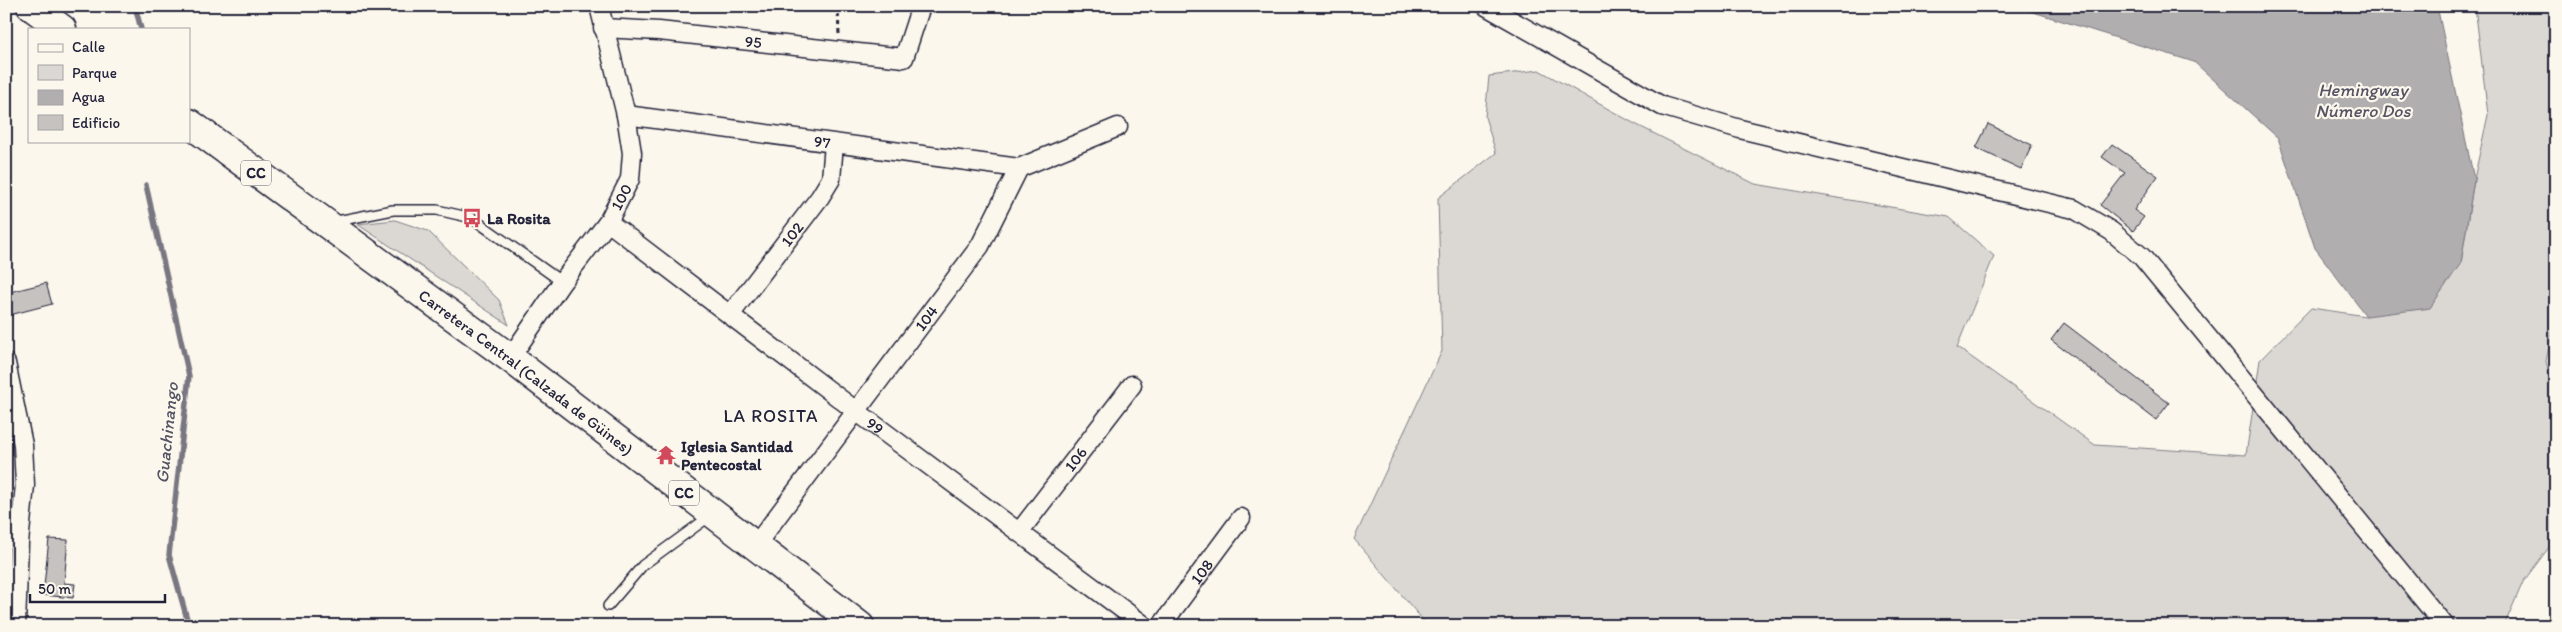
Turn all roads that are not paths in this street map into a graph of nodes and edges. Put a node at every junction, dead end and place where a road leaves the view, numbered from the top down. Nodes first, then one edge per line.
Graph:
1 (31, 6) edge
2 (598, 6) edge
3 (920, 6) edge
4 (1486, 6) edge
5 (61, 28) edge
6 (604, 28) junction
7 (626, 115) junction
8 (190, 124) edge
9 (1118, 126) dead end
10 (834, 144) junction
11 (1019, 168) junction
12 (608, 222) junction
13 (323, 223) junction
14 (562, 282) junction
15 (730, 315) junction
16 (510, 358) junction
17 (6, 363) edge
18 (1132, 385) dead end
19 (856, 411) junction
20 (712, 514) junction
21 (1241, 518) dead end
22 (6, 530) edge
23 (1020, 532) junction
24 (19, 543) junction
25 (755, 546) junction
26 (608, 606) dead end
27 (16, 626) edge
28 (860, 626) edge
29 (1145, 626) edge
30 (1161, 626) edge
31 (2445, 626) edge

1 - 5 main road
2 - 6 street, 100
3 - 6 street, 95
4 - 31 street
6 - 7 street, 100
7 - 10 street, 97
7 - 12 street, 100
8 - 13 main road, Carretera Central (Calzada de Güines) / CC
9 - 11 street
10 - 11 street, 97
10 - 15 street, 102
11 - 19 street, 104
12 - 14 street, 100
12 - 15 street, 99
13 - 14 lane
13 - 16 main road, Carretera Central (Calzada de Güines) / CC
14 - 16 street, 100
15 - 19 street, 99
16 - 20 main road, Carretera Central (Calzada de Güines) / CC
17 - 24 street
18 - 23 street, 106
19 - 23 street, 99
19 - 25 street, 104
20 - 25 main road, Carretera Central (Calzada de Güines) / CC
20 - 26 lane
21 - 30 street, 108
22 - 24 lane
23 - 29 street, 99
24 - 27 street
25 - 28 main road, Carretera Central (Calzada de Güines) / CC

